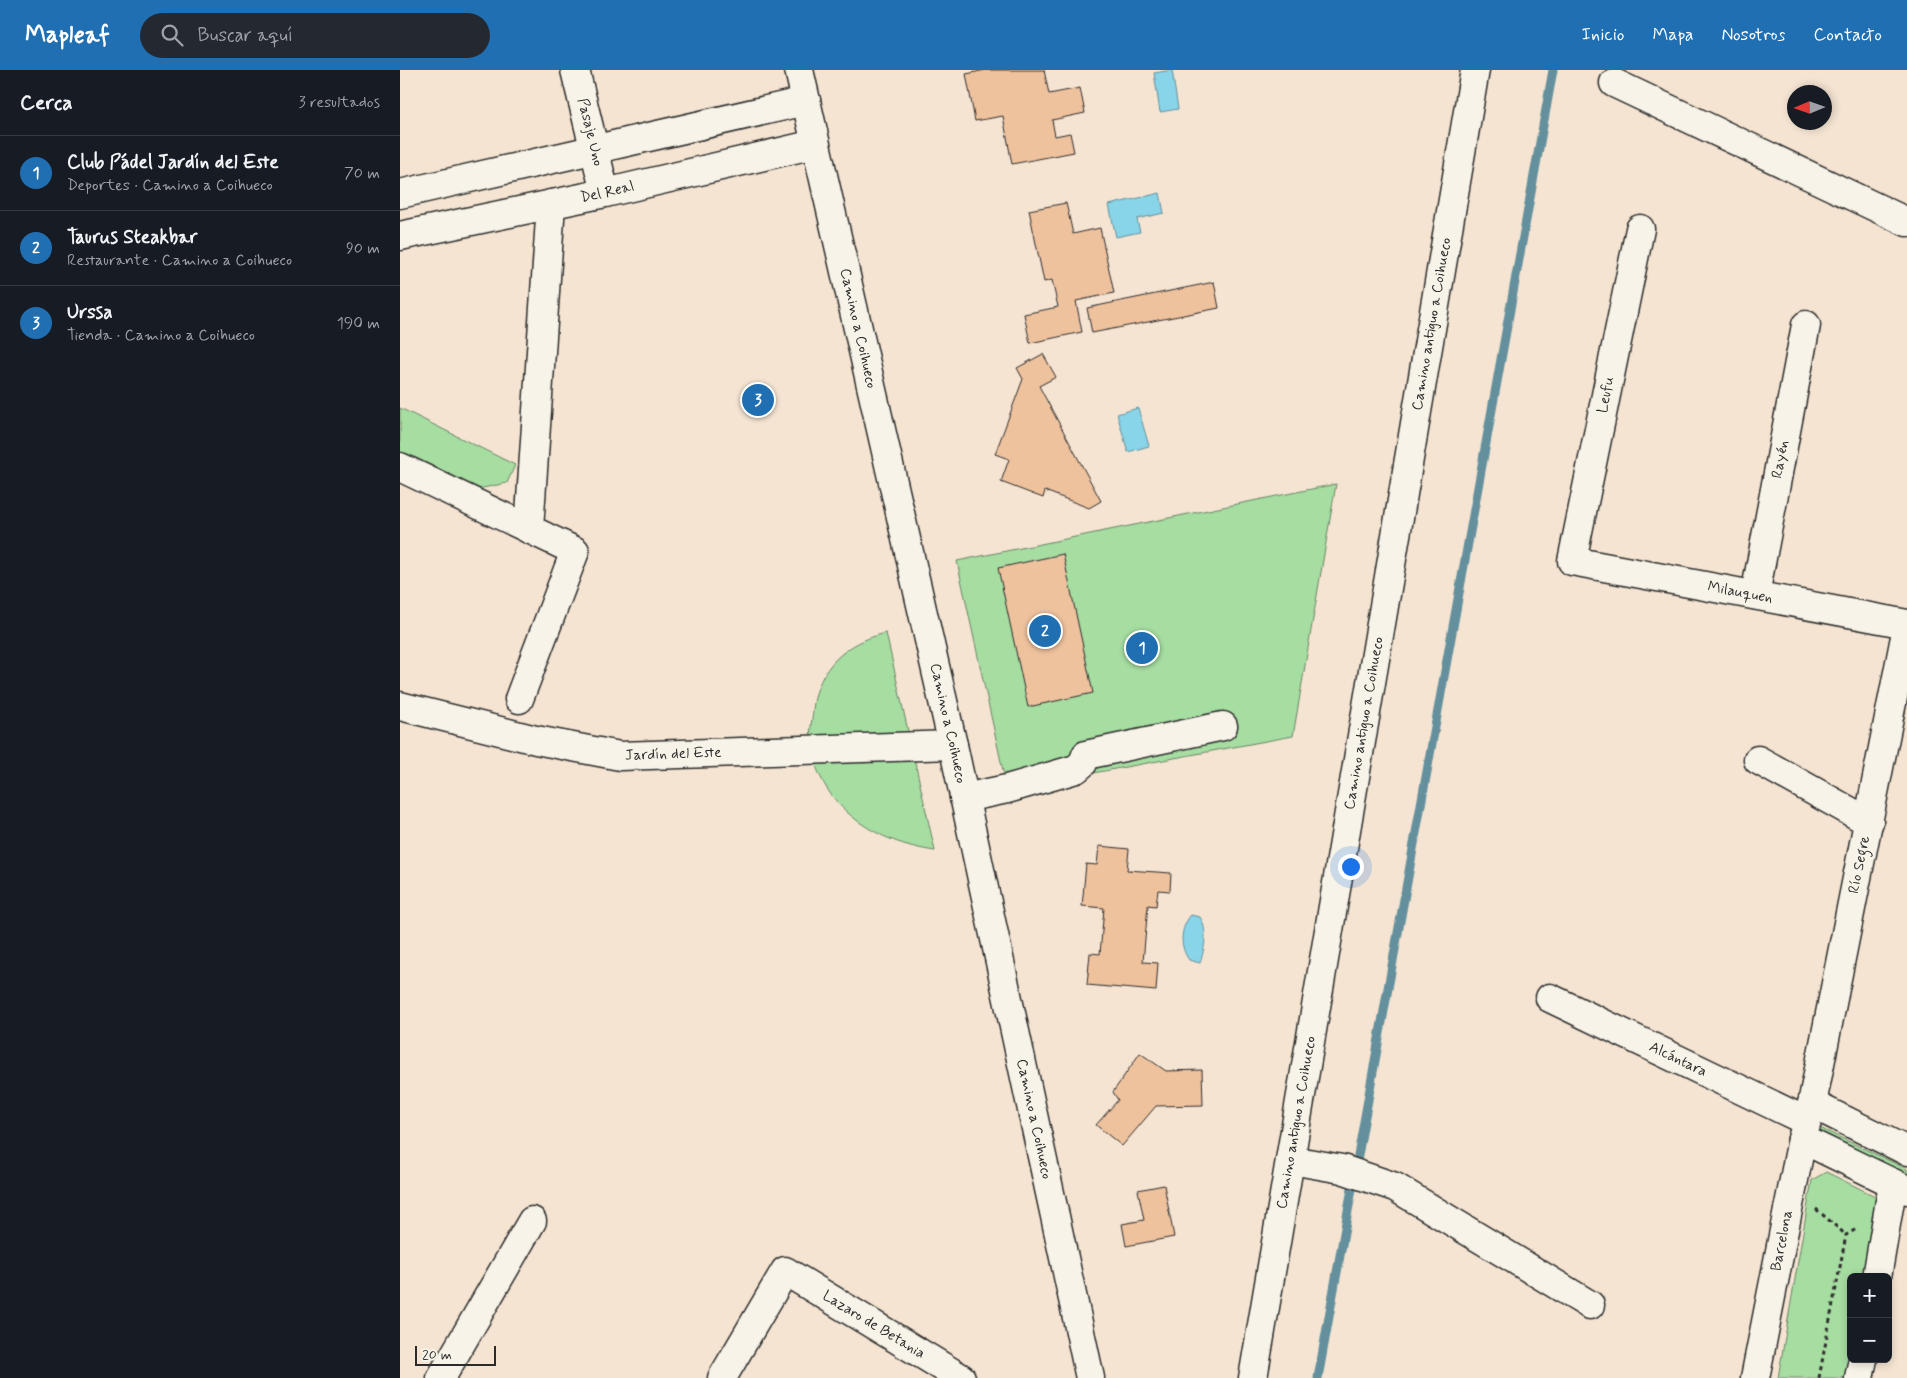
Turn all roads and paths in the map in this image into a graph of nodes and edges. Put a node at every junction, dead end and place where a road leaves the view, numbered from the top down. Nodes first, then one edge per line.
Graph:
1 (575, 70) edge
2 (799, 70) edge
3 (1475, 70) edge
4 (1614, 83) dead end
5 (806, 101) junction
6 (815, 144) junction
7 (594, 150) junction
8 (605, 193) junction
9 (400, 194) edge
10 (551, 204) junction
11 (1907, 222) edge
12 (1640, 229) dead end
13 (400, 236) edge
14 (1806, 325) dead end
15 (401, 471) edge
16 (529, 529) junction
17 (1572, 561) joint
18 (1754, 595) junction
19 (1907, 625) edge
20 (519, 699) dead end
21 (400, 706) edge
22 (1223, 726) dead end
23 (1897, 728) edge
24 (953, 745) junction
25 (1758, 760) dead end
26 (964, 798) junction
27 (1869, 822) junction
28 (1550, 998) dead end
29 (1806, 1121) junction
30 (1907, 1151) edge
31 (1291, 1160) junction
32 (1900, 1186) edge
33 (1811, 1206) dead end
34 (1889, 1211) junction
35 (532, 1221) dead end
36 (1846, 1235) junction
37 (1878, 1273) edge
38 (1590, 1305) dead end
39 (1861, 1363) edge
40 (441, 1378) edge
41 (722, 1378) edge
42 (961, 1378) edge
43 (1090, 1378) edge
44 (1253, 1378) edge
45 (1755, 1378) edge
46 (1819, 1378) edge
47 (1859, 1378) edge

1 - 7 street, Pasaje Uno
2 - 5 street, Camino a Coihueco
3 - 31 street, Camino antiguo a Coihueco
4 - 11 street
5 - 6 street, Camino a Coihueco
5 - 7 street
6 - 8 street, Del Real
6 - 24 street, Camino a Coihueco
7 - 8 street, Pasaje Uno
7 - 9 street
8 - 10 street, Del Real
10 - 13 street, Del Real
10 - 16 street
12 - 17 street, Leufu
14 - 18 street, Rayén
15 - 16 street
16 - 20 street
17 - 18 street, Milauquen
18 - 19 street, Milauquen
19 - 23 street, Río Segre
21 - 24 street, Jardín del Este
22 - 26 street
23 - 27 street, Río Segre
24 - 26 street, Camino a Coihueco
25 - 27 street
26 - 43 street, Camino a Coihueco
27 - 29 street, Río Segre
28 - 29 street, Alcántara
29 - 30 street, Alcántara
29 - 32 street, Alcántara
29 - 45 street, Barcelona
31 - 38 street
31 - 44 street, Camino antiguo a Coihueco
32 - 34 street
33 - 36 path
34 - 36 path
34 - 37 street
35 - 40 street
36 - 46 path
39 - 47 street
41 - 42 street, Lazaro de Betania

